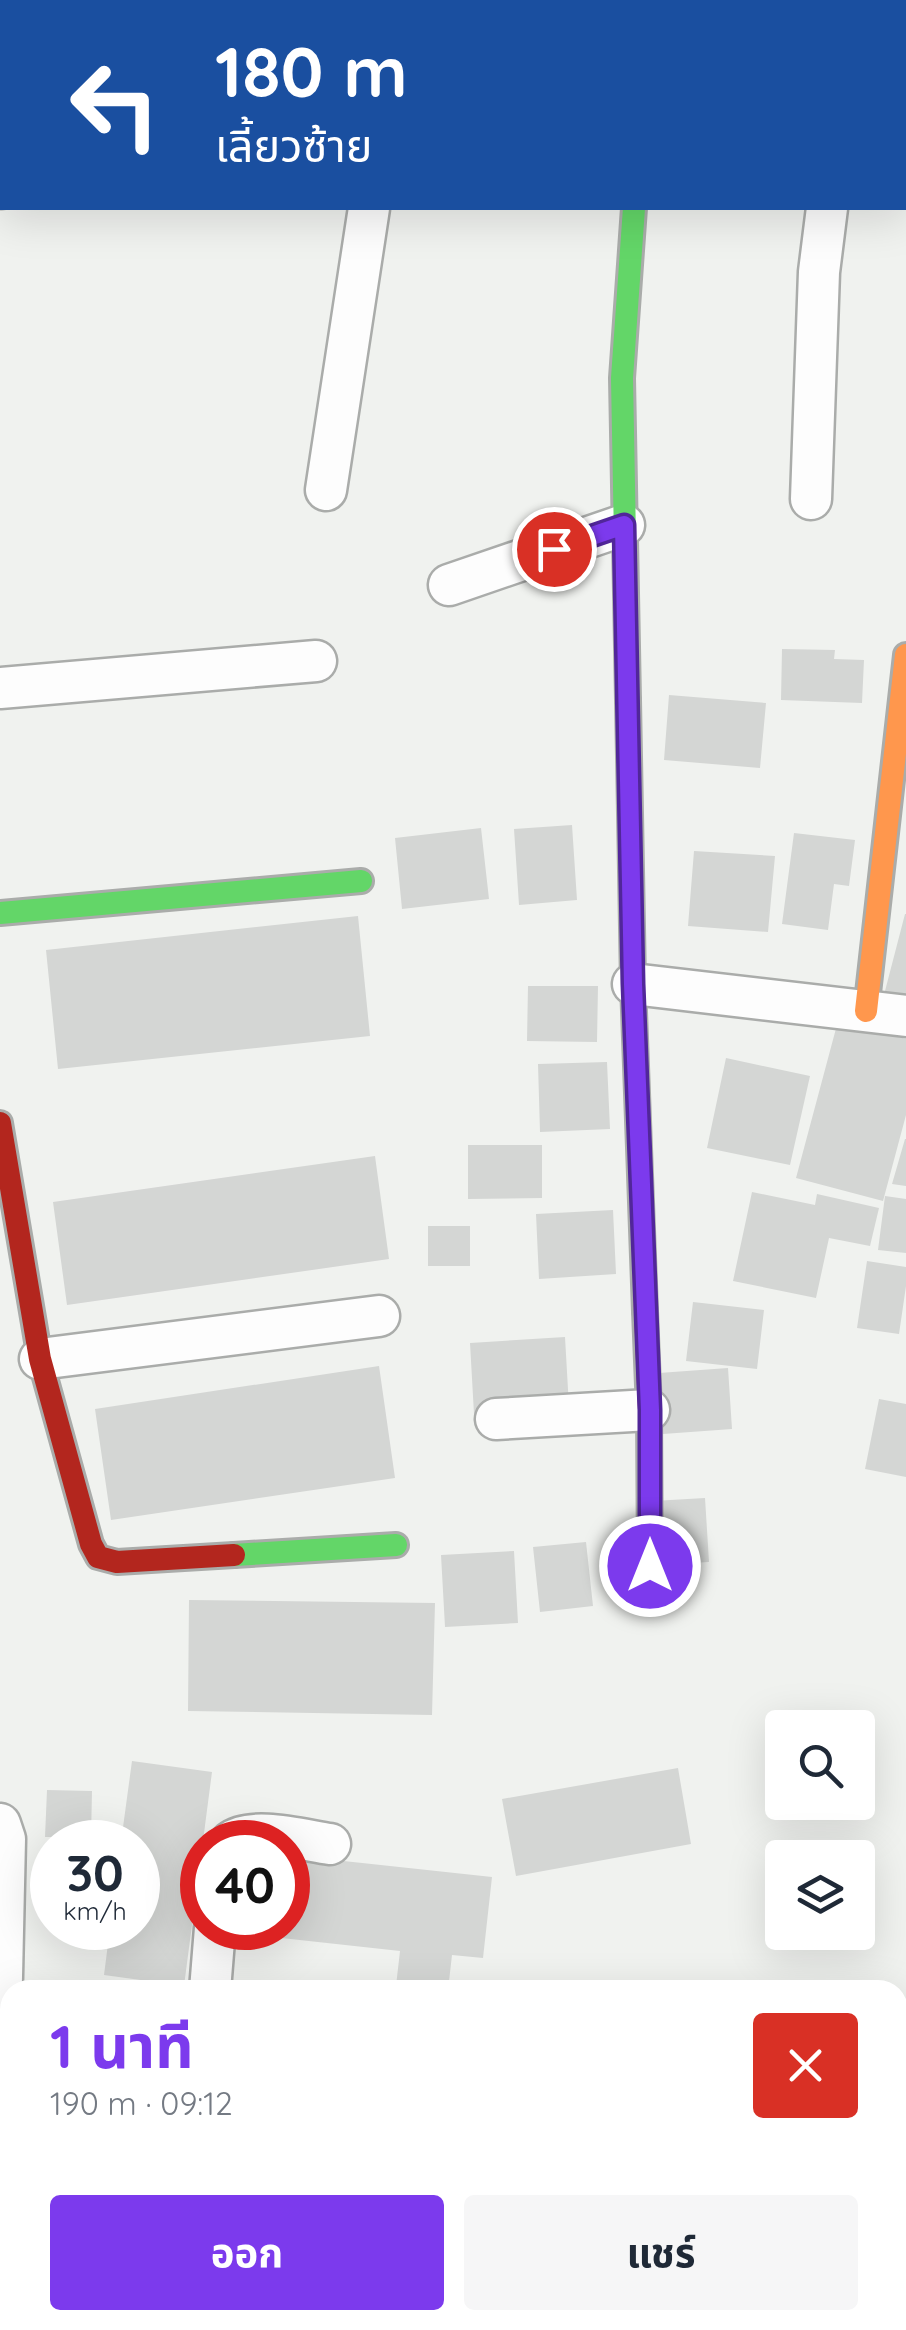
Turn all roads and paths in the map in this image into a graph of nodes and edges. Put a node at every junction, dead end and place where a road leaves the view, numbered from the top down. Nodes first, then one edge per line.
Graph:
1 (369, 210) edge
2 (634, 210) edge
3 (828, 210) edge
4 (326, 490) dead end
5 (811, 499) dead end
6 (624, 525) junction
7 (450, 585) dead end
8 (906, 654) edge
9 (316, 661) dead end
10 (903, 685) edge
11 (0, 688) edge
12 (360, 881) dead end
13 (0, 912) edge
14 (633, 984) junction
15 (866, 1011) junction
16 (906, 1016) edge
17 (0, 1123) edge
18 (379, 1316) dead end
19 (40, 1359) junction
20 (650, 1410) junction
21 (496, 1419) dead end
22 (396, 1545) dead end
23 (650, 1566) dead end
24 (0, 1824) edge
25 (310, 1841) edge
26 (330, 1844) dead end
27 (213, 1950) edge
28 (2, 1980) edge
29 (211, 1980) edge

1 - 4 street
2 - 6 street
3 - 5 street
6 - 7 street
6 - 14 street
8 - 10 street
9 - 11 street
10 - 15 street
12 - 13 street
14 - 15 street
14 - 20 street
15 - 16 street
17 - 19 street
18 - 19 street
19 - 22 street
20 - 21 street
20 - 23 street
24 - 28 street
25 - 26 street
27 - 29 street

